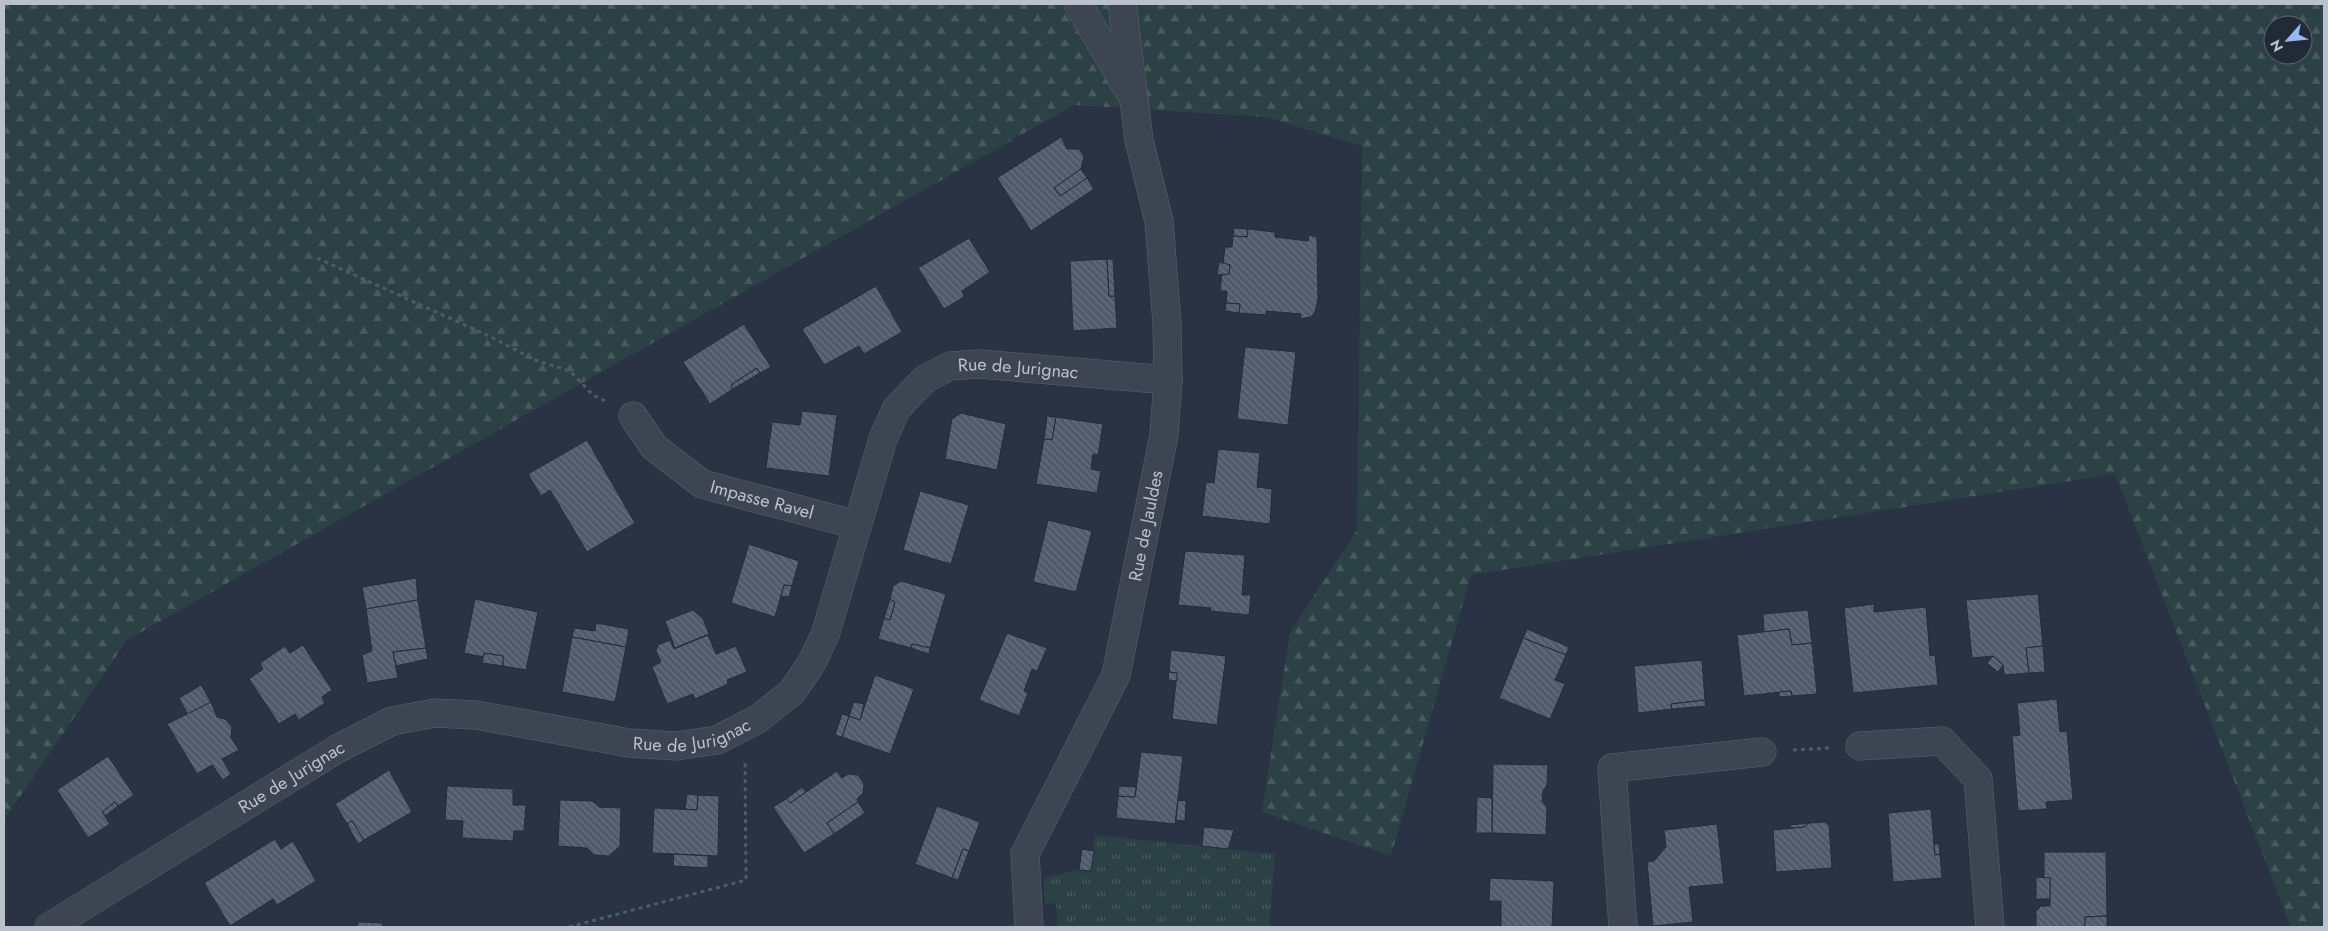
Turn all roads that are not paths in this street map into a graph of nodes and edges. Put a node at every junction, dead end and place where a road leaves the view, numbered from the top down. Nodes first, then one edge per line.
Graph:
1 (1078, 4) edge
2 (1122, 4) edge
3 (1136, 104) junction
4 (1168, 380) junction
5 (634, 416) road end
6 (857, 525) junction
7 (1860, 746) road end
8 (1762, 752) road end
9 (49, 927) edge
10 (1030, 927) edge
11 (1623, 927) edge
12 (1990, 927) edge

1 - 3 street, Rue de Jauldes
2 - 3 street, Rue de Jauldes
3 - 4 street, Rue de Jauldes
4 - 6 street, Rue de Jurignac
4 - 10 street, Rue de Jauldes
5 - 6 street, Impasse Ravel
6 - 9 street, Rue de Jurignac
7 - 12 street
8 - 11 street

